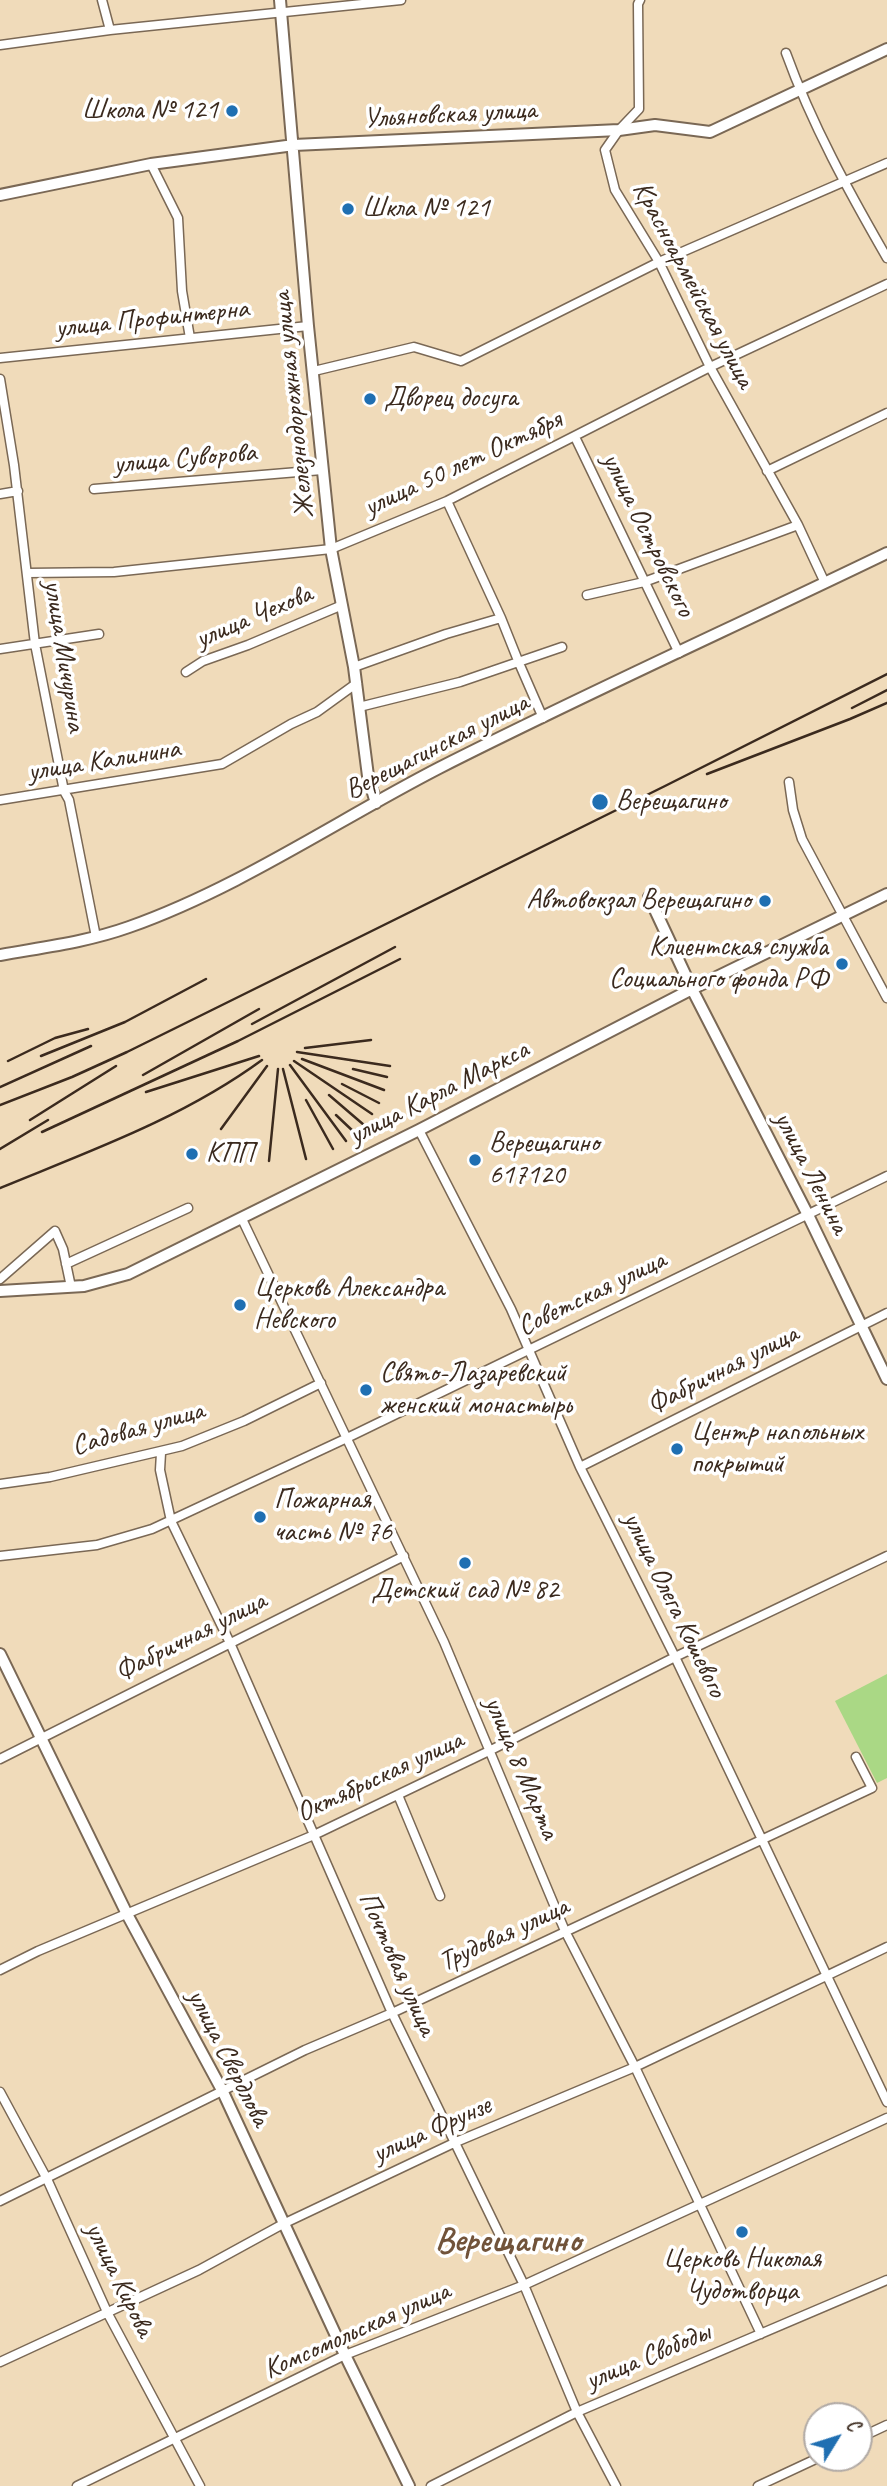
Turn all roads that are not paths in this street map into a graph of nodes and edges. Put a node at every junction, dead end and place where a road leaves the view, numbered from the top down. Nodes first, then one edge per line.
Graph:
1 (102, 0) edge
2 (280, 0) edge
3 (401, 0) edge
4 (640, 0) edge
5 (282, 12) junction
6 (110, 30) junction
7 (0, 45) edge
8 (887, 49) edge
9 (786, 53) dead end
10 (799, 88) junction
11 (620, 130) junction
12 (294, 145) junction
13 (887, 163) edge
14 (151, 164) junction
15 (844, 182) junction
16 (0, 195) edge
17 (887, 258) edge
18 (659, 262) junction
19 (887, 284) edge
20 (308, 326) junction
21 (190, 338) junction
22 (0, 358) edge
23 (710, 367) junction
24 (314, 371) junction
25 (0, 379) edge
26 (887, 413) edge
27 (575, 437) junction
28 (322, 470) junction
29 (767, 471) junction
30 (94, 489) dead end
31 (18, 491) junction
32 (0, 494) edge
33 (447, 501) junction
34 (798, 525) junction
35 (331, 549) junction
36 (887, 553) edge
37 (28, 573) junction
38 (644, 582) junction
39 (825, 583) junction
40 (587, 595) dead end
41 (340, 606) junction
42 (501, 618) junction
43 (99, 634) dead end
44 (35, 644) junction
45 (562, 647) dead end
46 (0, 649) edge
47 (679, 653) junction
48 (519, 663) junction
49 (354, 667) junction
50 (186, 672) dead end
51 (356, 682) junction
52 (359, 707) junction
53 (543, 718) junction
54 (789, 782) dead end
55 (64, 791) junction
56 (0, 800) edge
57 (376, 803) junction
58 (887, 894) edge
59 (649, 897) dead end
60 (842, 916) junction
61 (96, 937) junction
62 (0, 955) edge
63 (692, 989) junction
64 (887, 998) edge
65 (419, 1130) junction
66 (887, 1176) edge
67 (188, 1208) dead end
68 (808, 1215) junction
69 (242, 1219) junction
70 (66, 1264) junction
71 (0, 1279) edge
72 (71, 1287) junction
73 (0, 1291) edge
74 (887, 1313) edge
75 (861, 1327) junction
76 (528, 1350) junction
77 (887, 1379) edge
78 (321, 1383) junction
79 (347, 1438) junction
80 (161, 1453) junction
81 (580, 1467) junction
82 (0, 1485) edge
83 (171, 1521) junction
84 (0, 1556) edge
85 (404, 1556) junction
86 (887, 1556) edge
87 (230, 1643) junction
88 (0, 1654) edge
89 (675, 1657) junction
90 (43, 1739) junction
91 (489, 1751) junction
92 (856, 1757) dead end
93 (0, 1759) edge
94 (398, 1795) junction
95 (314, 1835) junction
96 (763, 1838) junction
97 (440, 1896) dead end
98 (127, 1914) junction
99 (565, 1931) junction
100 (887, 1947) edge
101 (0, 1970) edge
102 (827, 1976) junction
103 (392, 2013) junction
104 (635, 2067) junction
105 (222, 2090) junction
106 (0, 2092) edge
107 (887, 2102) edge
108 (887, 2118) edge
109 (457, 2142) junction
110 (47, 2179) junction
111 (0, 2201) edge
112 (700, 2205) junction
113 (284, 2224) junction
114 (887, 2280) edge
115 (524, 2285) junction
116 (108, 2314) junction
117 (761, 2334) junction
118 (345, 2355) junction
119 (0, 2362) edge
120 (577, 2412) junction
121 (175, 2438) junction
122 (803, 2465) edge
123 (77, 2486) edge
124 (200, 2486) edge
125 (409, 2486) edge
126 (431, 2486) edge
127 (615, 2486) edge
128 (758, 2486) edge

1 - 6 street
2 - 5 street, Железнодорожная улица
3 - 5 street
4 - 11 street, Красноармейская улица
5 - 6 street
5 - 12 street, Железнодорожная улица
6 - 7 street
8 - 10 street, Ульяновская улица
9 - 10 street
10 - 11 street, Ульяновская улица
10 - 15 street
11 - 12 street, Ульяновская улица
11 - 18 street, Красноармейская улица
12 - 14 street, Ульяновская улица
12 - 20 street, Железнодорожная улица
13 - 15 street
14 - 16 street, Ульяновская улица
14 - 21 street
15 - 17 street
15 - 18 street
18 - 23 street, Красноармейская улица
18 - 24 street
19 - 23 street, улица 50 лет Октября
20 - 21 street, улица Профинтерна
20 - 24 street, Железнодорожная улица
21 - 22 street, улица Профинтерна
23 - 27 street, улица 50 лет Октября
23 - 29 street, Красноармейская улица
24 - 28 street, Железнодорожная улица
25 - 31 street, улица Мичурина
26 - 29 street
27 - 33 street, улица 50 лет Октября
27 - 38 street, улица Островского
28 - 30 street, улица Суворова
28 - 35 street, Железнодорожная улица
29 - 34 street, Красноармейская улица
31 - 32 street
31 - 37 street, улица Мичурина
33 - 35 street, улица 50 лет Октября
33 - 42 street
34 - 38 street
34 - 39 street, Красноармейская улица
35 - 37 street, улица 50 лет Октября
35 - 41 street, Железнодорожная улица
36 - 39 street, Верещагинская улица
37 - 44 street, улица Мичурина
38 - 40 street
38 - 47 street, улица Островского
39 - 47 street, Верещагинская улица
41 - 49 street, Железнодорожная улица
41 - 50 street, улица Чехова
42 - 48 street
42 - 49 street
43 - 44 street
44 - 46 street
44 - 55 street, улица Мичурина
45 - 48 street
47 - 53 street, Верещагинская улица
48 - 52 street
48 - 53 street
49 - 51 street, Железнодорожная улица
51 - 52 street, Железнодорожная улица
51 - 55 street, улица Калинина
52 - 57 street, Железнодорожная улица
53 - 57 street, Верещагинская улица
54 - 60 street
55 - 56 street, улица Калинина
55 - 61 street, улица Мичурина
57 - 61 street, Верещагинская улица
58 - 60 street, улица Карла Маркса
59 - 63 street, улица Ленина
60 - 63 street, улица Карла Маркса
60 - 64 street
61 - 62 street, Верещагинская улица
63 - 65 street, улица Карла Маркса
63 - 68 street, улица Ленина
65 - 69 street, улица Карла Маркса
65 - 76 street, улица Олега Кошевого
66 - 68 street, Советская улица
67 - 70 street
68 - 75 street, улица Ленина
68 - 76 street, Советская улица
69 - 72 street, улица Карла Маркса
69 - 78 street, улица 8 Марта
70 - 71 street
70 - 72 street
72 - 73 street, улица Карла Маркса
74 - 75 street, Фабричная улица
75 - 77 street, улица Ленина
75 - 81 street, Фабричная улица
76 - 79 street, Советская улица
76 - 81 street, улица Олега Кошевого
78 - 79 street, улица 8 Марта
78 - 80 street, Садовая улица
79 - 83 street, Советская улица
79 - 85 street, улица 8 Марта
80 - 82 street, Садовая улица
80 - 83 street, Почтовая улица
81 - 89 street, улица Олега Кошевого
83 - 84 street, Советская улица
83 - 87 street, Почтовая улица
85 - 87 street, Фабричная улица
85 - 91 street, улица 8 Марта
86 - 89 street, Октябрьская улица
87 - 90 street, Фабричная улица
87 - 95 street, Почтовая улица
88 - 90 street, улица Свердлова
89 - 91 street, Октябрьская улица
89 - 96 street, улица Олега Кошевого
90 - 93 street, Фабричная улица
90 - 98 street, улица Свердлова
91 - 94 street, Октябрьская улица
91 - 99 street, улица 8 Марта
92 - 96 street, Трудовая улица
94 - 95 street, Октябрьская улица
94 - 97 street
95 - 98 street, Октябрьская улица
95 - 103 street, Почтовая улица
96 - 99 street, Трудовая улица
96 - 102 street, улица Олега Кошевого
98 - 101 street, Октябрьская улица
98 - 105 street, улица Свердлова
99 - 103 street, Трудовая улица
99 - 104 street, улица 8 Марта
100 - 102 street, улица Фрунзе
102 - 104 street, улица Фрунзе
102 - 107 street, улица Олега Кошевого
103 - 105 street, Трудовая улица
103 - 109 street, Почтовая улица
104 - 109 street, улица Фрунзе
104 - 112 street, улица 8 Марта
105 - 110 street, Трудовая улица
105 - 113 street, улица Свердлова
106 - 110 street, улица Кирова
108 - 112 street, Комсомольская улица
109 - 113 street, улица Фрунзе
109 - 115 street, Почтовая улица
110 - 111 street, Трудовая улица
110 - 116 street, улица Кирова
112 - 115 street, Комсомольская улица
112 - 117 street, улица 8 Марта
113 - 116 street, улица Фрунзе
113 - 118 street, улица Свердлова
114 - 117 street, улица Свободы
115 - 118 street, Комсомольская улица
115 - 120 street, Почтовая улица
116 - 119 street, улица Фрунзе
116 - 121 street, улица Кирова
117 - 120 street, улица Свободы
118 - 121 street, Комсомольская улица
118 - 125 street, улица Свердлова
120 - 126 street, улица Свободы
120 - 127 street, Почтовая улица
121 - 123 street, Комсомольская улица
121 - 124 street, улица Кирова
122 - 128 street

